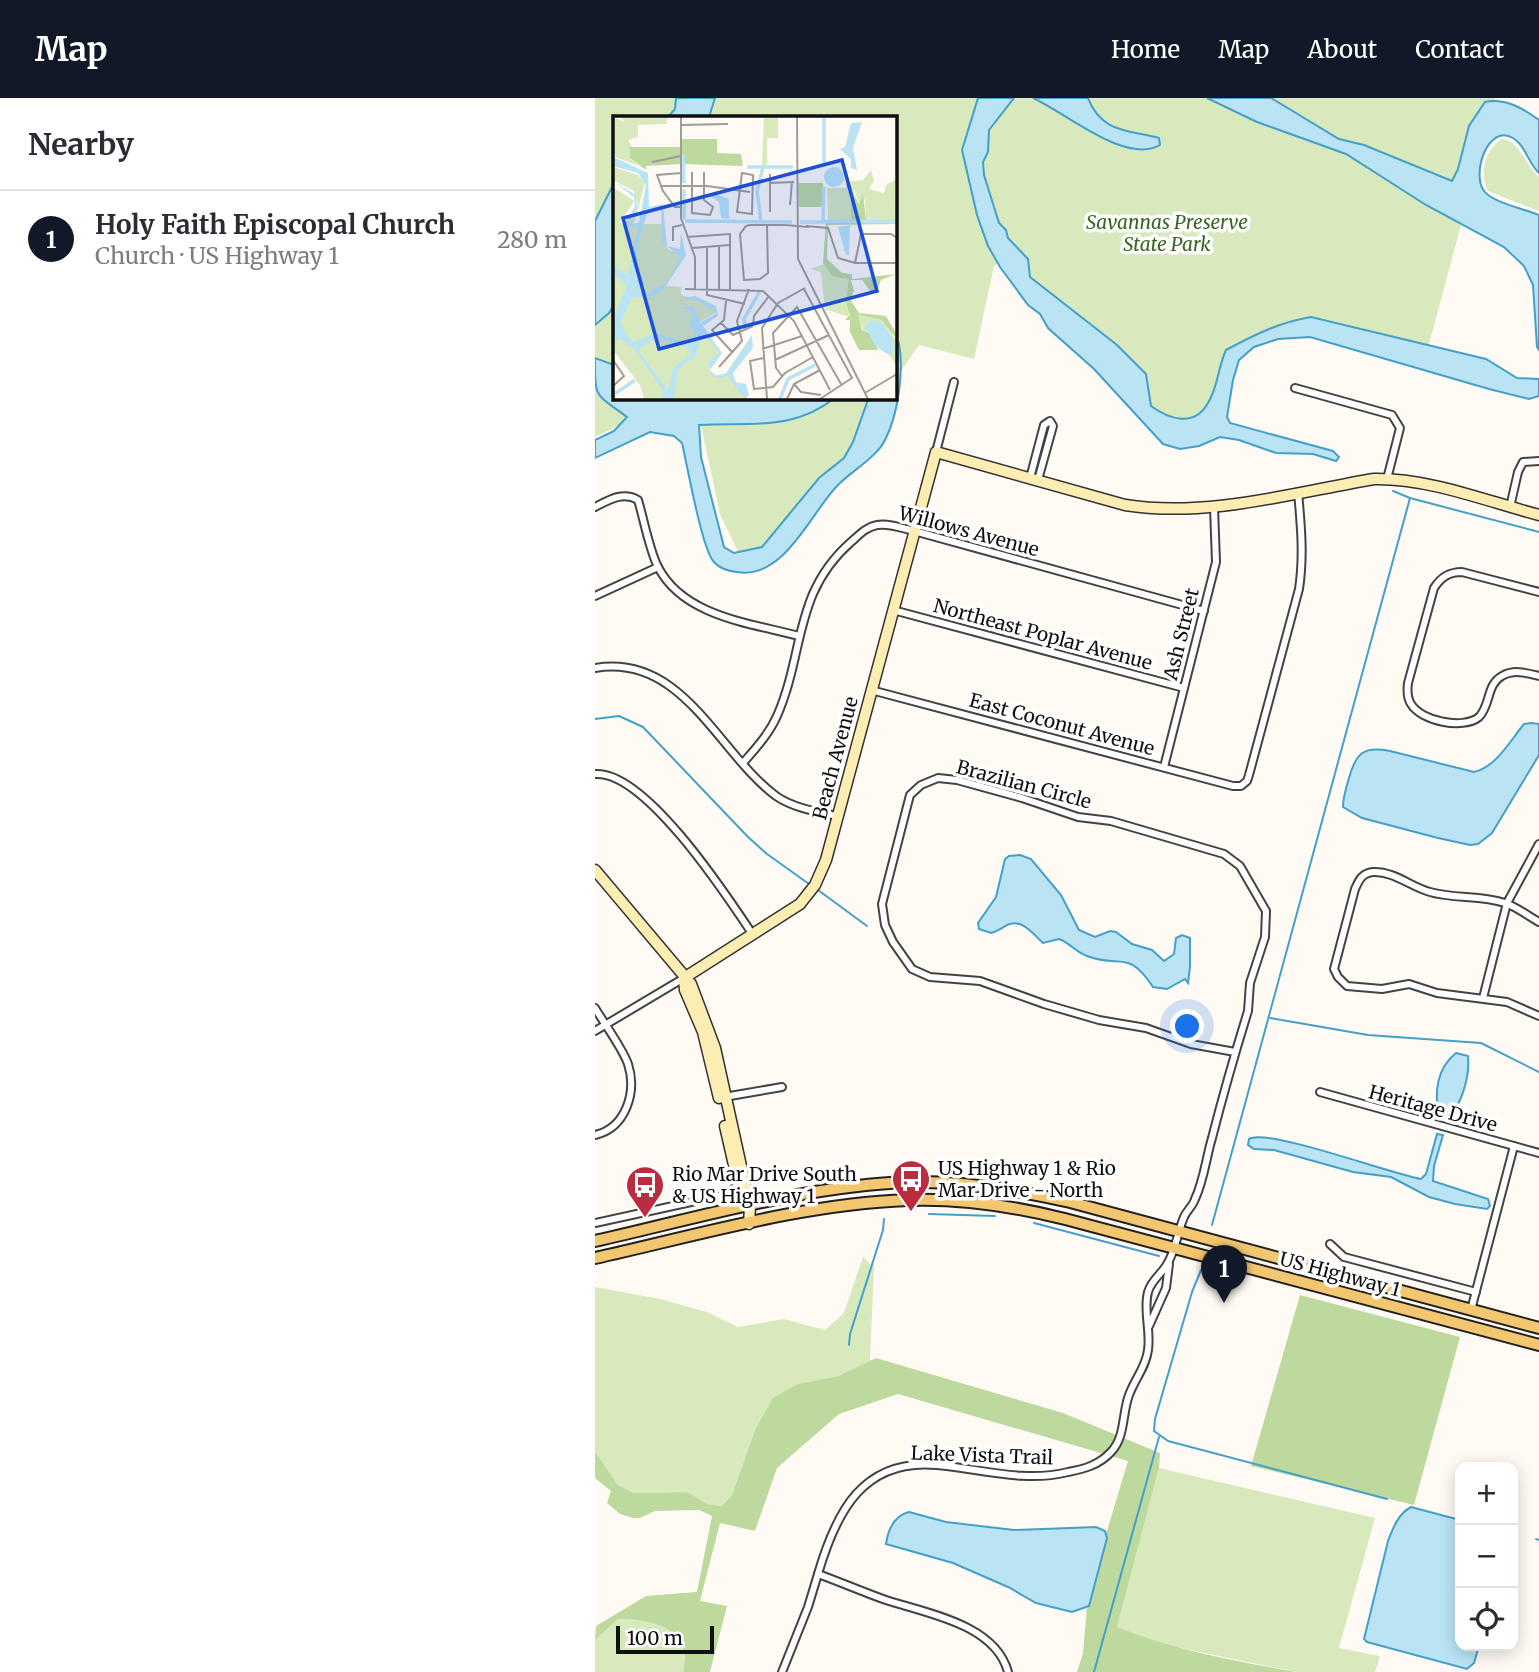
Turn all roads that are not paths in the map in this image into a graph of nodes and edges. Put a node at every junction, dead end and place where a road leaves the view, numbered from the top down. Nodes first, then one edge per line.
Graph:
1 (954, 382) dead end
2 (1295, 388) dead end
3 (936, 452) junction
4 (1539, 461) edge
5 (1034, 479) junction
6 (1387, 479) junction
7 (1298, 492) junction
8 (595, 507) edge
9 (1214, 507) junction
10 (1510, 507) junction
11 (1539, 515) edge
12 (914, 531) junction
13 (658, 567) junction
14 (1539, 592) edge
15 (595, 596) edge
16 (893, 610) junction
17 (1204, 611) junction
18 (799, 636) junction
19 (595, 668) edge
20 (1539, 676) edge
21 (1184, 688) junction
22 (871, 690) junction
23 (743, 763) junction
24 (1164, 767) junction
25 (595, 774) edge
26 (838, 816) junction
27 (1539, 844) edge
28 (595, 870) edge
29 (1507, 903) junction
30 (1539, 922) edge
31 (753, 935) junction
32 (684, 978) junction
33 (1483, 998) junction
34 (595, 1008) edge
35 (1539, 1016) edge
36 (605, 1025) junction
37 (595, 1031) edge
38 (1235, 1052) junction
39 (782, 1087) dead end
40 (1319, 1092) dead end
41 (722, 1097) junction
42 (595, 1135) edge
43 (1514, 1146) junction
44 (1539, 1153) edge
45 (738, 1184) junction
46 (707, 1199) junction
47 (746, 1207) junction
48 (712, 1215) junction
49 (595, 1223) edge
50 (749, 1224) junction
51 (1180, 1232) junction
52 (595, 1241) edge
53 (1330, 1244) dead end
54 (1175, 1248) junction
55 (595, 1258) edge
56 (1170, 1259) junction
57 (1476, 1292) junction
58 (1471, 1310) junction
59 (1440, 1319) junction
60 (1539, 1328) edge
61 (1149, 1330) junction
62 (1539, 1345) edge
63 (818, 1574) junction
64 (782, 1672) edge
65 (1008, 1672) edge

1 - 3 street, Beach Avenue
2 - 6 street
3 - 5 street
3 - 12 street, Beach Avenue
4 - 10 street
5 - 5 street
5 - 9 street
6 - 7 street
6 - 10 street
7 - 9 street
7 - 24 street, East Coconut Avenue
8 - 13 street
9 - 17 street, Ash Street
10 - 11 street
12 - 16 street, Beach Avenue
12 - 17 street, Willows Avenue
12 - 18 street, Willows Avenue
13 - 15 street
13 - 18 street
14 - 20 street
16 - 21 street, Northeast Poplar Avenue
16 - 22 street, Beach Avenue
17 - 21 street, Ash Street
18 - 23 street, Willows Avenue
19 - 23 street
21 - 24 street, Ash Street
22 - 24 street, East Coconut Avenue
22 - 26 street, Beach Avenue
23 - 26 street
25 - 31 street
26 - 31 street, Beach Avenue
27 - 29 street
28 - 32 street
29 - 30 street
29 - 33 street
29 - 33 street
31 - 32 street, Beach Avenue
32 - 36 street, Beach Avenue
32 - 41 street
33 - 35 street
34 - 36 street
36 - 37 street, Beach Avenue
36 - 42 street
38 - 38 street, Brazilian Circle
38 - 51 street, Brazilian Circle
39 - 41 street
40 - 43 street, Heritage Drive
41 - 45 street
41 - 47 street
43 - 44 street, Heritage Drive
43 - 57 street
45 - 46 street
45 - 47 street
46 - 48 street
46 - 49 street
47 - 48 main road, US Highway 1
47 - 50 street
47 - 51 main road, US Highway 1
48 - 52 main road, US Highway 1
50 - 54 main road, US Highway 1
50 - 55 main road, US Highway 1
51 - 54 street, Lake Vista Trail
51 - 58 main road, US Highway 1
53 - 57 street
54 - 56 street, Lake Vista Trail
54 - 59 main road, US Highway 1
56 - 61 street, Lake Vista Trail
56 - 61 street, Lake Vista Trail
57 - 58 street
58 - 59 main road
58 - 60 main road, US Highway 1
59 - 62 main road, US Highway 1
61 - 63 street, Lake Vista Trail
63 - 64 street, Lake Vista Trail
63 - 65 street

